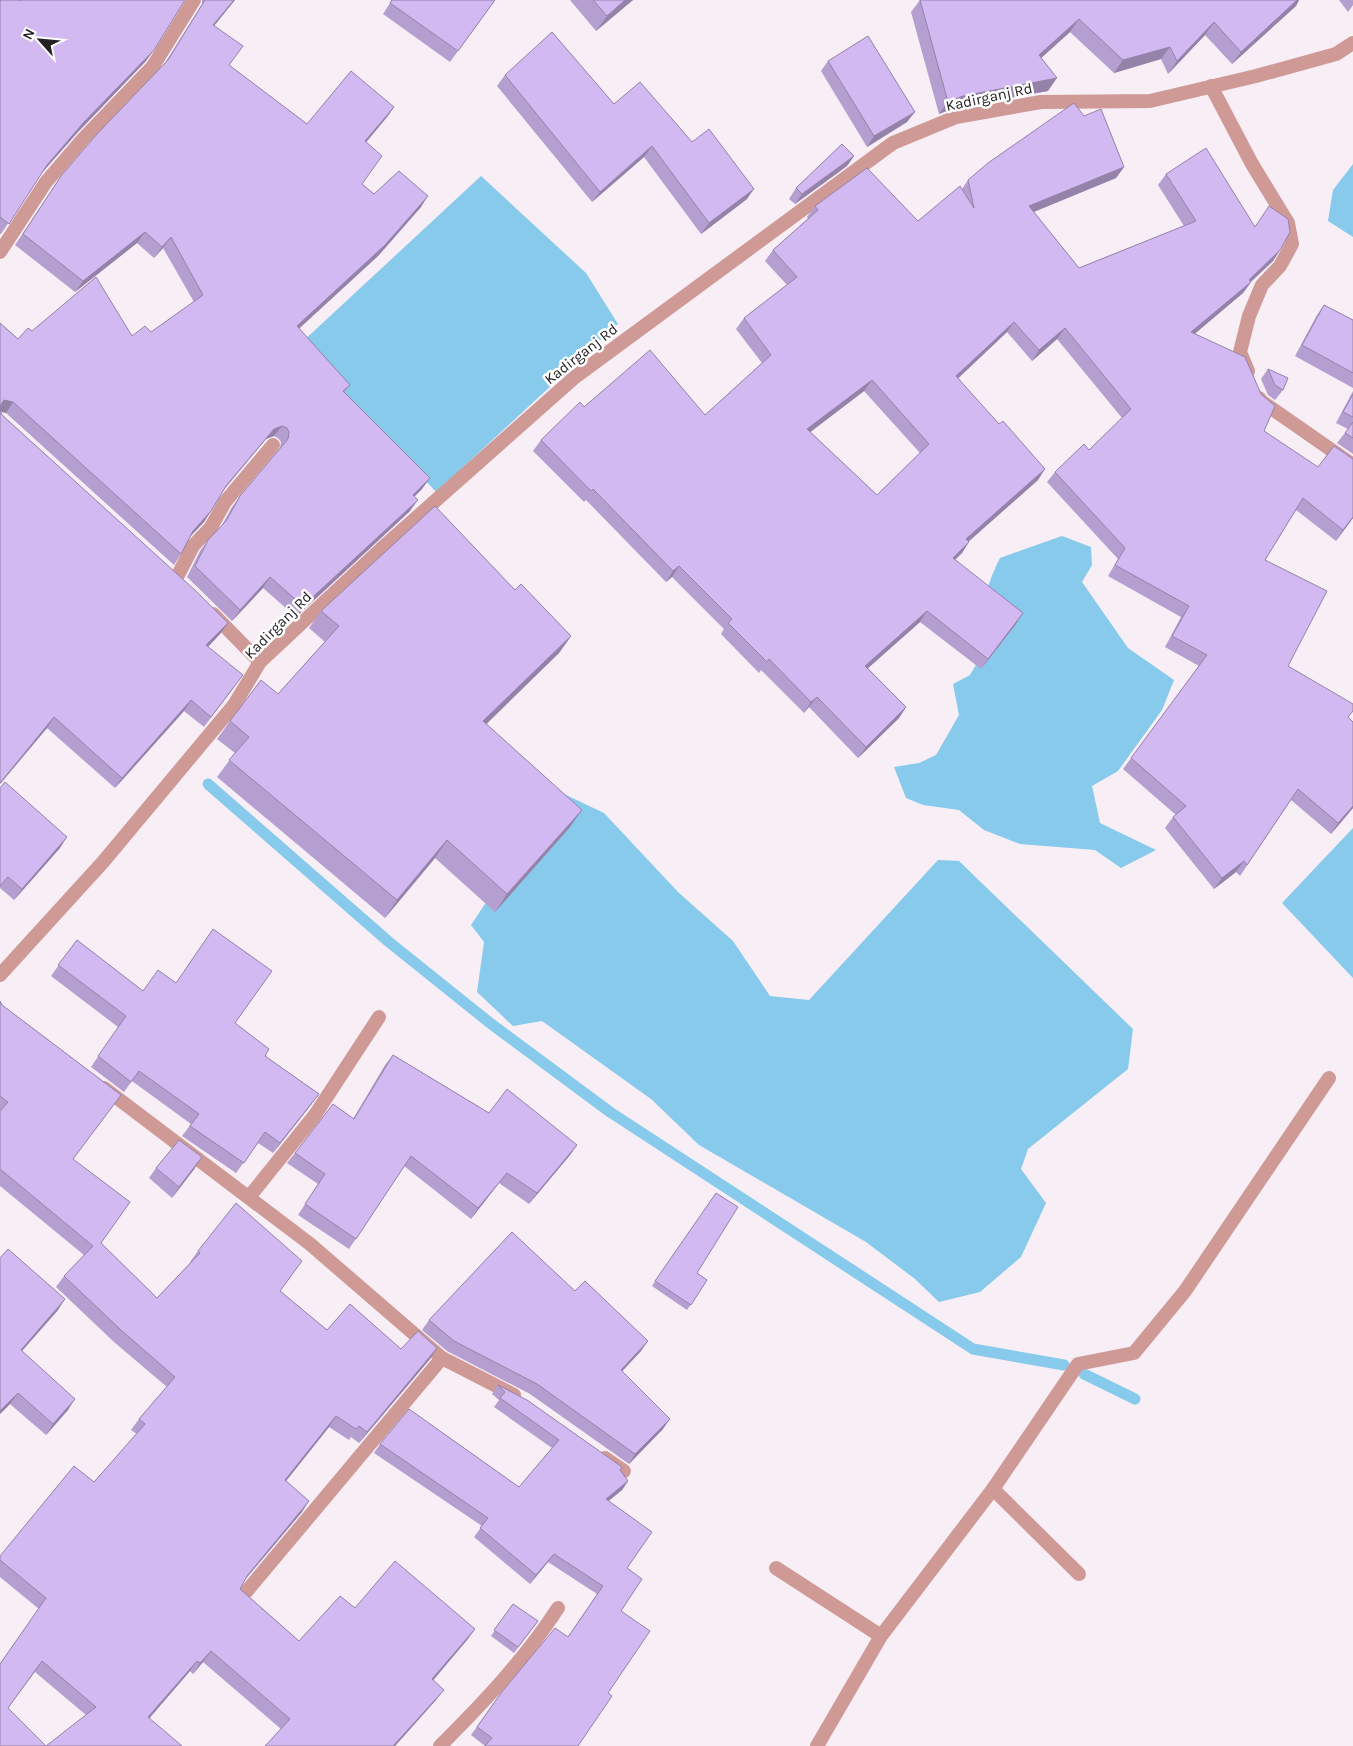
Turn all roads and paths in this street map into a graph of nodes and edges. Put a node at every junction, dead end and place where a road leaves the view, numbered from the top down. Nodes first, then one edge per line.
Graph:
1 (194, 0) edge
2 (1353, 43) edge
3 (1211, 86) junction
4 (0, 252) edge
5 (273, 445) edge
6 (1353, 465) edge
7 (189, 590) edge
8 (202, 603) edge
9 (260, 662) junction
10 (0, 975) edge
11 (379, 1017) dead end
12 (1329, 1078) dead end
13 (93, 1079) edge
14 (248, 1197) junction
15 (442, 1358) junction
16 (525, 1401) edge
17 (590, 1447) edge
18 (624, 1471) dead end
19 (993, 1489) junction
20 (776, 1568) dead end
21 (1079, 1574) dead end
22 (246, 1592) edge
23 (558, 1608) dead end
24 (881, 1636) junction
25 (440, 1746) edge
26 (817, 1746) edge

1 - 4 street
2 - 3 street, Kadirganj Rd
3 - 6 street
3 - 9 street, Kadirganj Rd
5 - 7 street
8 - 9 street
9 - 10 street, Kadirganj Rd
11 - 14 street
12 - 19 street
13 - 14 street
14 - 15 street
15 - 16 street
15 - 22 street
17 - 18 street
19 - 21 street
19 - 24 street
20 - 24 street
23 - 25 street
24 - 26 street

